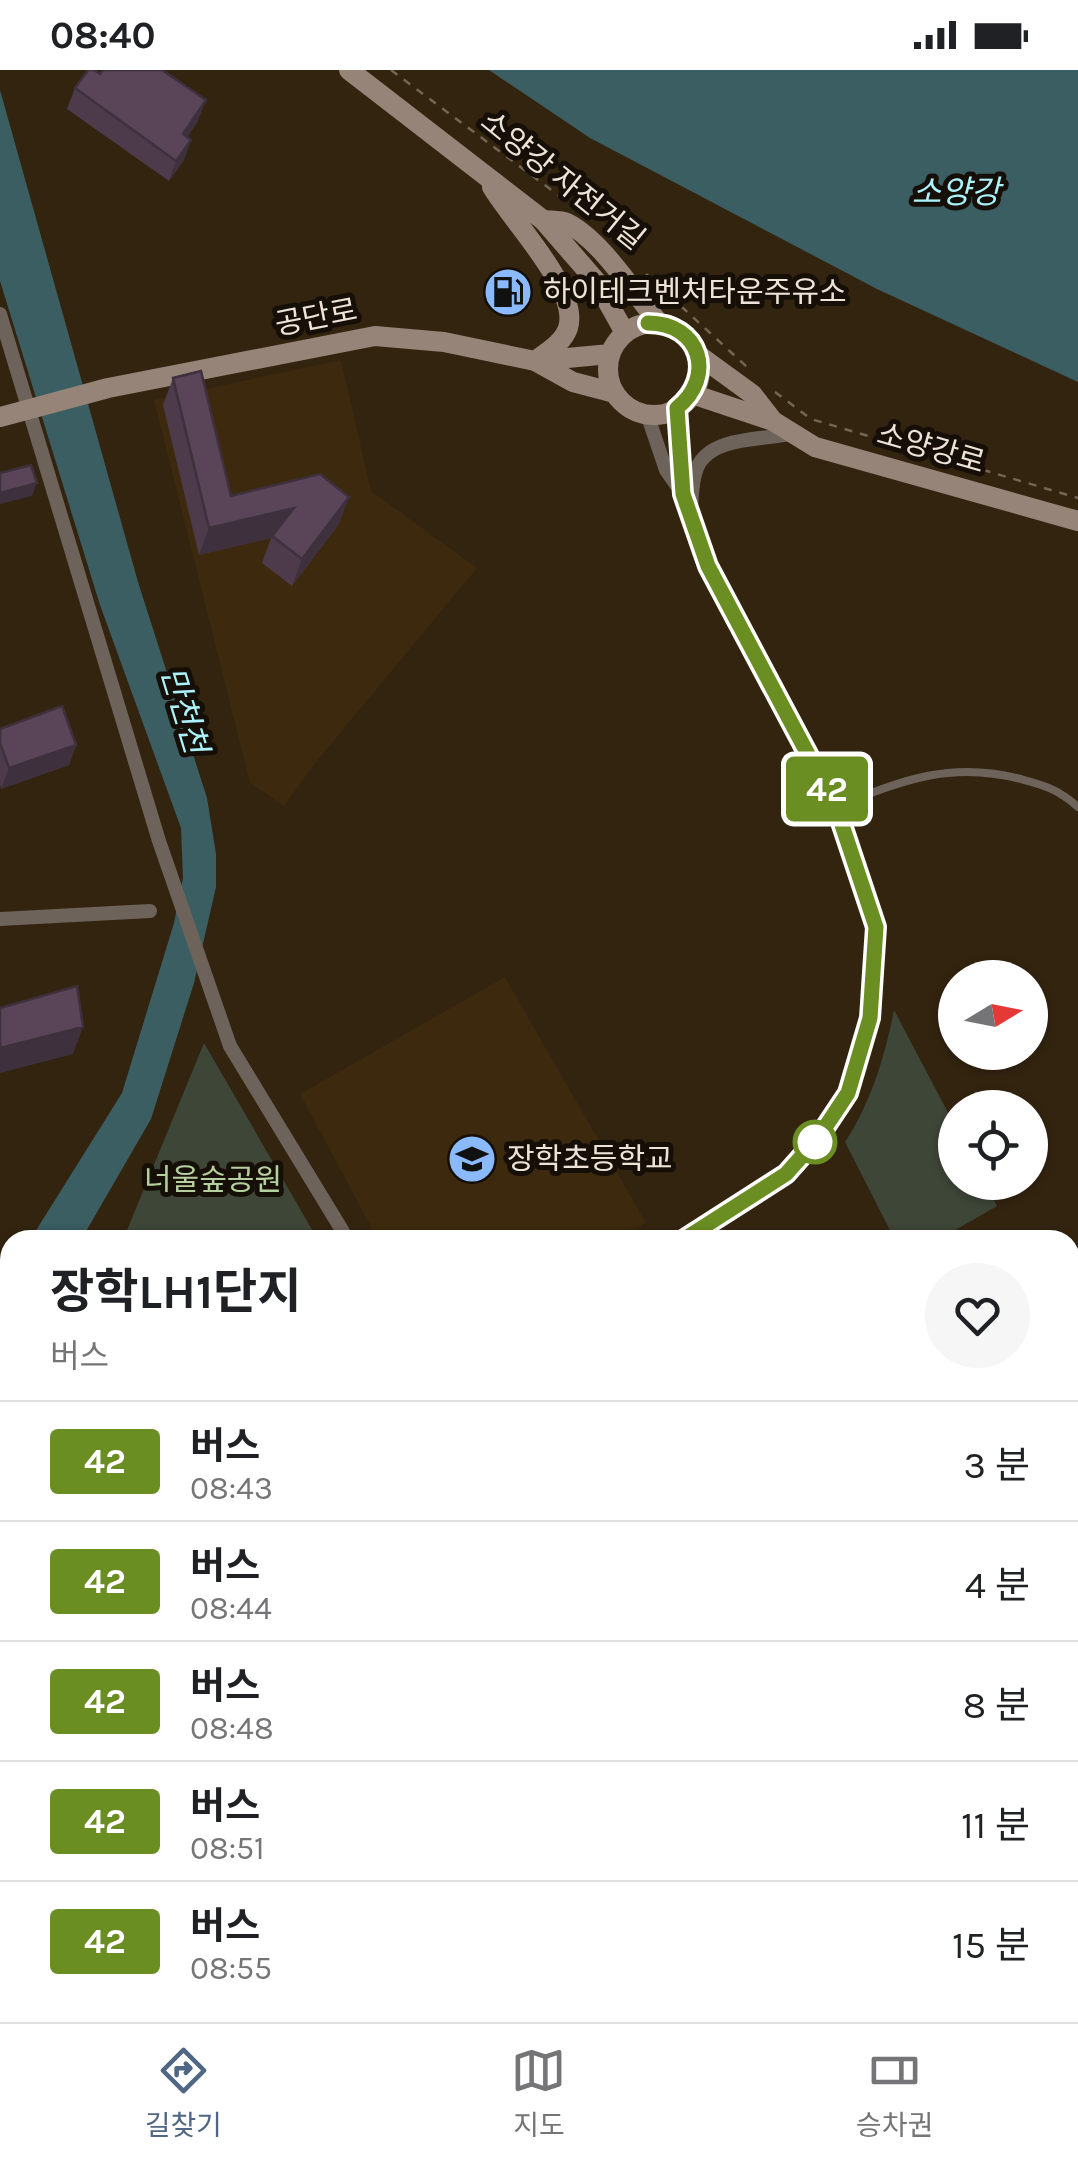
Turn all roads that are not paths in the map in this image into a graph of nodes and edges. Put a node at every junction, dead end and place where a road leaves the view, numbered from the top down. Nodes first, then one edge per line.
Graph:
1 (348, 70) edge
2 (487, 178) junction
3 (543, 220) junction
4 (0, 314) edge
5 (659, 323) junction
6 (625, 333) junction
7 (610, 354) junction
8 (697, 354) junction
9 (535, 361) junction
10 (615, 393) junction
11 (684, 402) junction
12 (32, 408) junction
13 (647, 414) junction
14 (0, 418) edge
15 (773, 421) junction
16 (791, 434) junction
17 (683, 494) junction
18 (690, 513) junction
19 (1078, 521) edge
20 (836, 807) junction
21 (1078, 807) edge
22 (150, 911) dead end
23 (0, 919) edge
24 (342, 1230) edge
25 (699, 1230) edge

1 - 2 street
2 - 3 street
2 - 9 street
3 - 5 street
3 - 6 street
4 - 12 street
5 - 6 street
5 - 8 street
6 - 7 street
7 - 9 street, 공단로
7 - 10 street
8 - 11 street
8 - 15 street, 소양강로
9 - 10 street, 공단로
9 - 12 street, 공단로
10 - 13 street
11 - 13 street
11 - 15 street, 소양강로
11 - 17 street
12 - 14 street
12 - 24 street
13 - 17 street
15 - 16 street, 소양강로
16 - 18 street
16 - 19 street, 소양강로
17 - 18 street
18 - 20 street
20 - 21 lane
20 - 25 street
22 - 23 street

